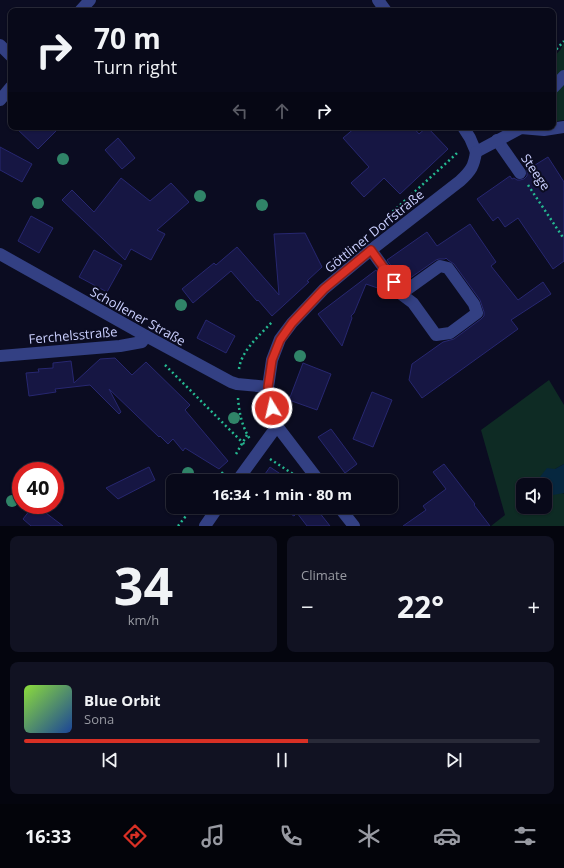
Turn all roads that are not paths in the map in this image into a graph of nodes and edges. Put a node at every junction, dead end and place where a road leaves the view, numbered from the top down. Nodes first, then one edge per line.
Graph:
1 (90, 0) edge
2 (83, 8) edge
3 (0, 44) edge
4 (8, 53) edge
5 (564, 76) edge
6 (556, 85) edge
7 (8, 91) edge
8 (0, 100) edge
9 (465, 130) edge
10 (518, 130) edge
11 (497, 140) junction
12 (476, 152) junction
13 (520, 173) road end
14 (371, 250) junction
15 (0, 254) edge
16 (401, 294) junction
17 (146, 336) junction
18 (0, 356) edge
19 (268, 387) junction
20 (278, 426) junction
21 (242, 474) edge
22 (314, 474) edge
23 (213, 514) edge
24 (345, 514) edge
25 (205, 526) edge
26 (354, 526) edge

1 - 2 street
3 - 4 street
5 - 6 street
7 - 8 street
9 - 12 street
10 - 11 street
11 - 12 street
11 - 13 street, Steege
12 - 14 street, Göttliner Dorfstraße
14 - 16 street
14 - 19 street, Göttliner Dorfstraße
15 - 17 street, Schollener Straße
16 - 16 street
17 - 18 street, Ferchelsstraße
17 - 19 street, Schollener Straße
19 - 20 street, Göttliner Dorfstraße
20 - 21 street
20 - 22 street, Göttliner Dorfstraße
23 - 25 street
24 - 26 street

